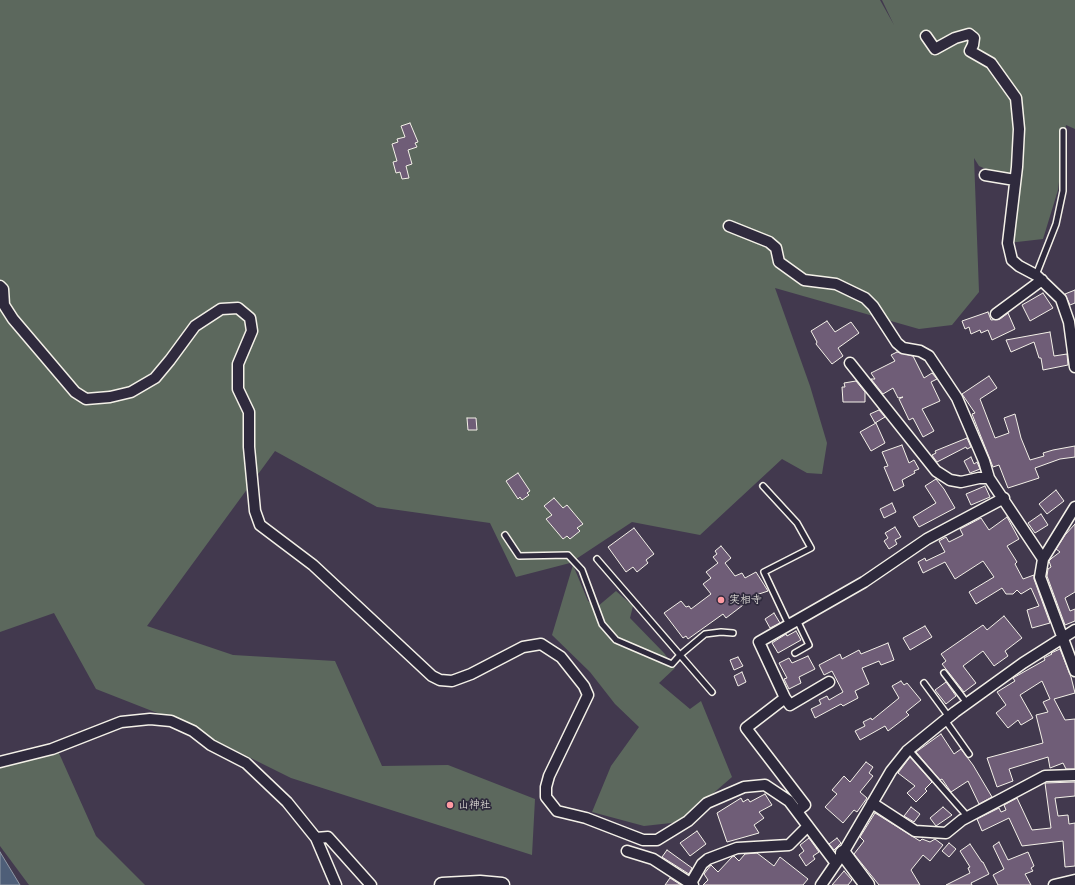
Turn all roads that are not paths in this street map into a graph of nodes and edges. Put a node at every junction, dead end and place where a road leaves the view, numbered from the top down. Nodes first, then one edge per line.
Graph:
1 (926, 36) dead end
2 (1063, 131) dead end
3 (985, 175) dead end
4 (1015, 180) junction
5 (729, 226) dead end
6 (1039, 278) junction
7 (0, 286) edge
8 (996, 314) dead end
9 (850, 363) dead end
10 (1075, 367) edge
11 (989, 478) junction
12 (763, 486) dead end
13 (1004, 498) junction
14 (1075, 507) edge
15 (505, 535) dead end
16 (597, 559) dead end
17 (1043, 559) junction
18 (793, 623) junction
19 (1075, 630) edge
20 (733, 633) dead end
21 (1063, 636) junction
22 (795, 653) dead end
23 (680, 655) junction
24 (1075, 671) edge
25 (944, 673) dead end
26 (829, 682) dead end
27 (924, 683) dead end
28 (712, 692) dead end
29 (785, 698) junction
30 (967, 703) junction
31 (947, 718) junction
32 (908, 749) junction
33 (969, 754) dead end
34 (0, 762) edge
35 (1075, 775) edge
36 (872, 803) junction
37 (797, 811) junction
38 (968, 817) junction
39 (808, 826) junction
40 (316, 838) junction
41 (627, 851) dead end
42 (839, 857) junction
43 (1075, 880) edge
44 (692, 884) edge
45 (336, 885) edge
46 (371, 885) edge
47 (442, 885) edge
48 (502, 885) edge
49 (821, 885) edge
50 (867, 885) edge
51 (1054, 885) edge

1 - 4 street
2 - 6 lane
3 - 4 street
4 - 6 street
5 - 11 street
6 - 8 street
6 - 10 street
7 - 37 street
9 - 11 street
11 - 13 street
12 - 18 lane
13 - 17 street
13 - 18 street
14 - 17 street
15 - 23 lane
16 - 23 lane
17 - 21 street
18 - 22 lane
18 - 29 street
19 - 21 street
20 - 23 lane
21 - 24 street
21 - 30 street
23 - 28 lane
25 - 30 lane
26 - 29 street
27 - 31 lane
29 - 37 street
30 - 31 street
31 - 32 street
31 - 33 lane
32 - 36 street
32 - 38 lane
34 - 40 street
35 - 38 street
36 - 38 street
36 - 42 street
37 - 39 street
39 - 42 street
39 - 44 street
40 - 45 street
40 - 46 street
41 - 44 street
42 - 49 street
42 - 50 main road
43 - 51 street
47 - 48 main road

